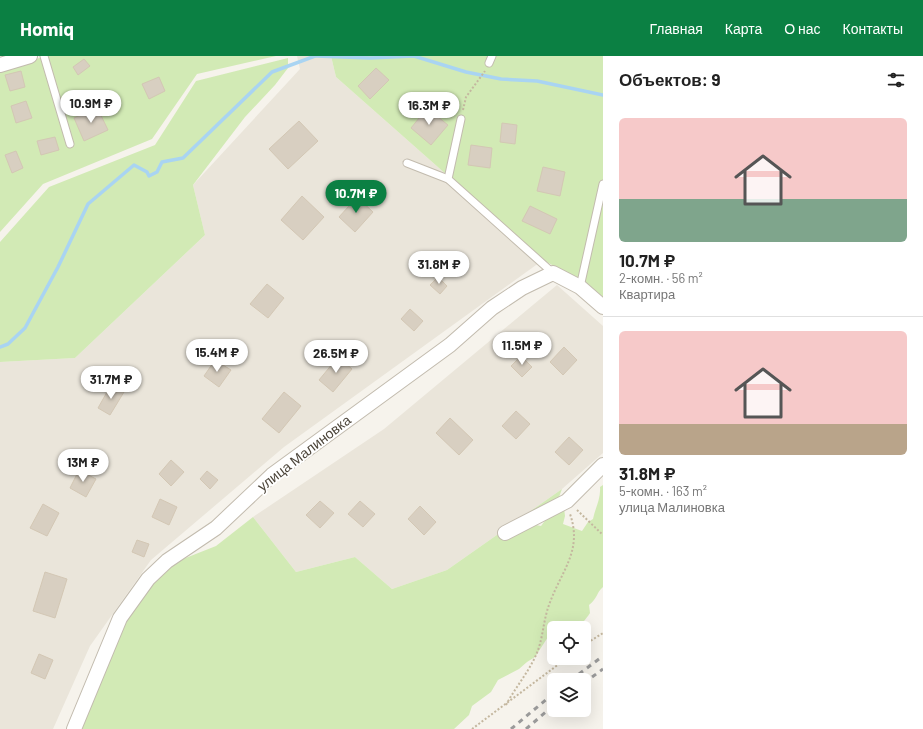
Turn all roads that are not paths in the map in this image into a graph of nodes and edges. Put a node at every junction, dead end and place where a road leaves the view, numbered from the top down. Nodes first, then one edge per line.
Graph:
1 (30, 56) edge
2 (44, 56) edge
3 (492, 56) edge
4 (489, 64) dead end
5 (0, 65) edge
6 (461, 120) road end
7 (70, 144) dead end
8 (406, 163) dead end
9 (448, 179) junction
10 (603, 184) edge
11 (553, 273) junction
12 (580, 287) junction
13 (603, 307) edge
14 (603, 465) edge
15 (505, 533) dead end
16 (74, 729) edge

1 - 5 street
2 - 7 lane
3 - 4 lane
6 - 9 lane
8 - 9 lane
9 - 11 lane
10 - 12 lane
11 - 12 street
11 - 16 street, улица Малиновка
12 - 13 street
14 - 15 street

